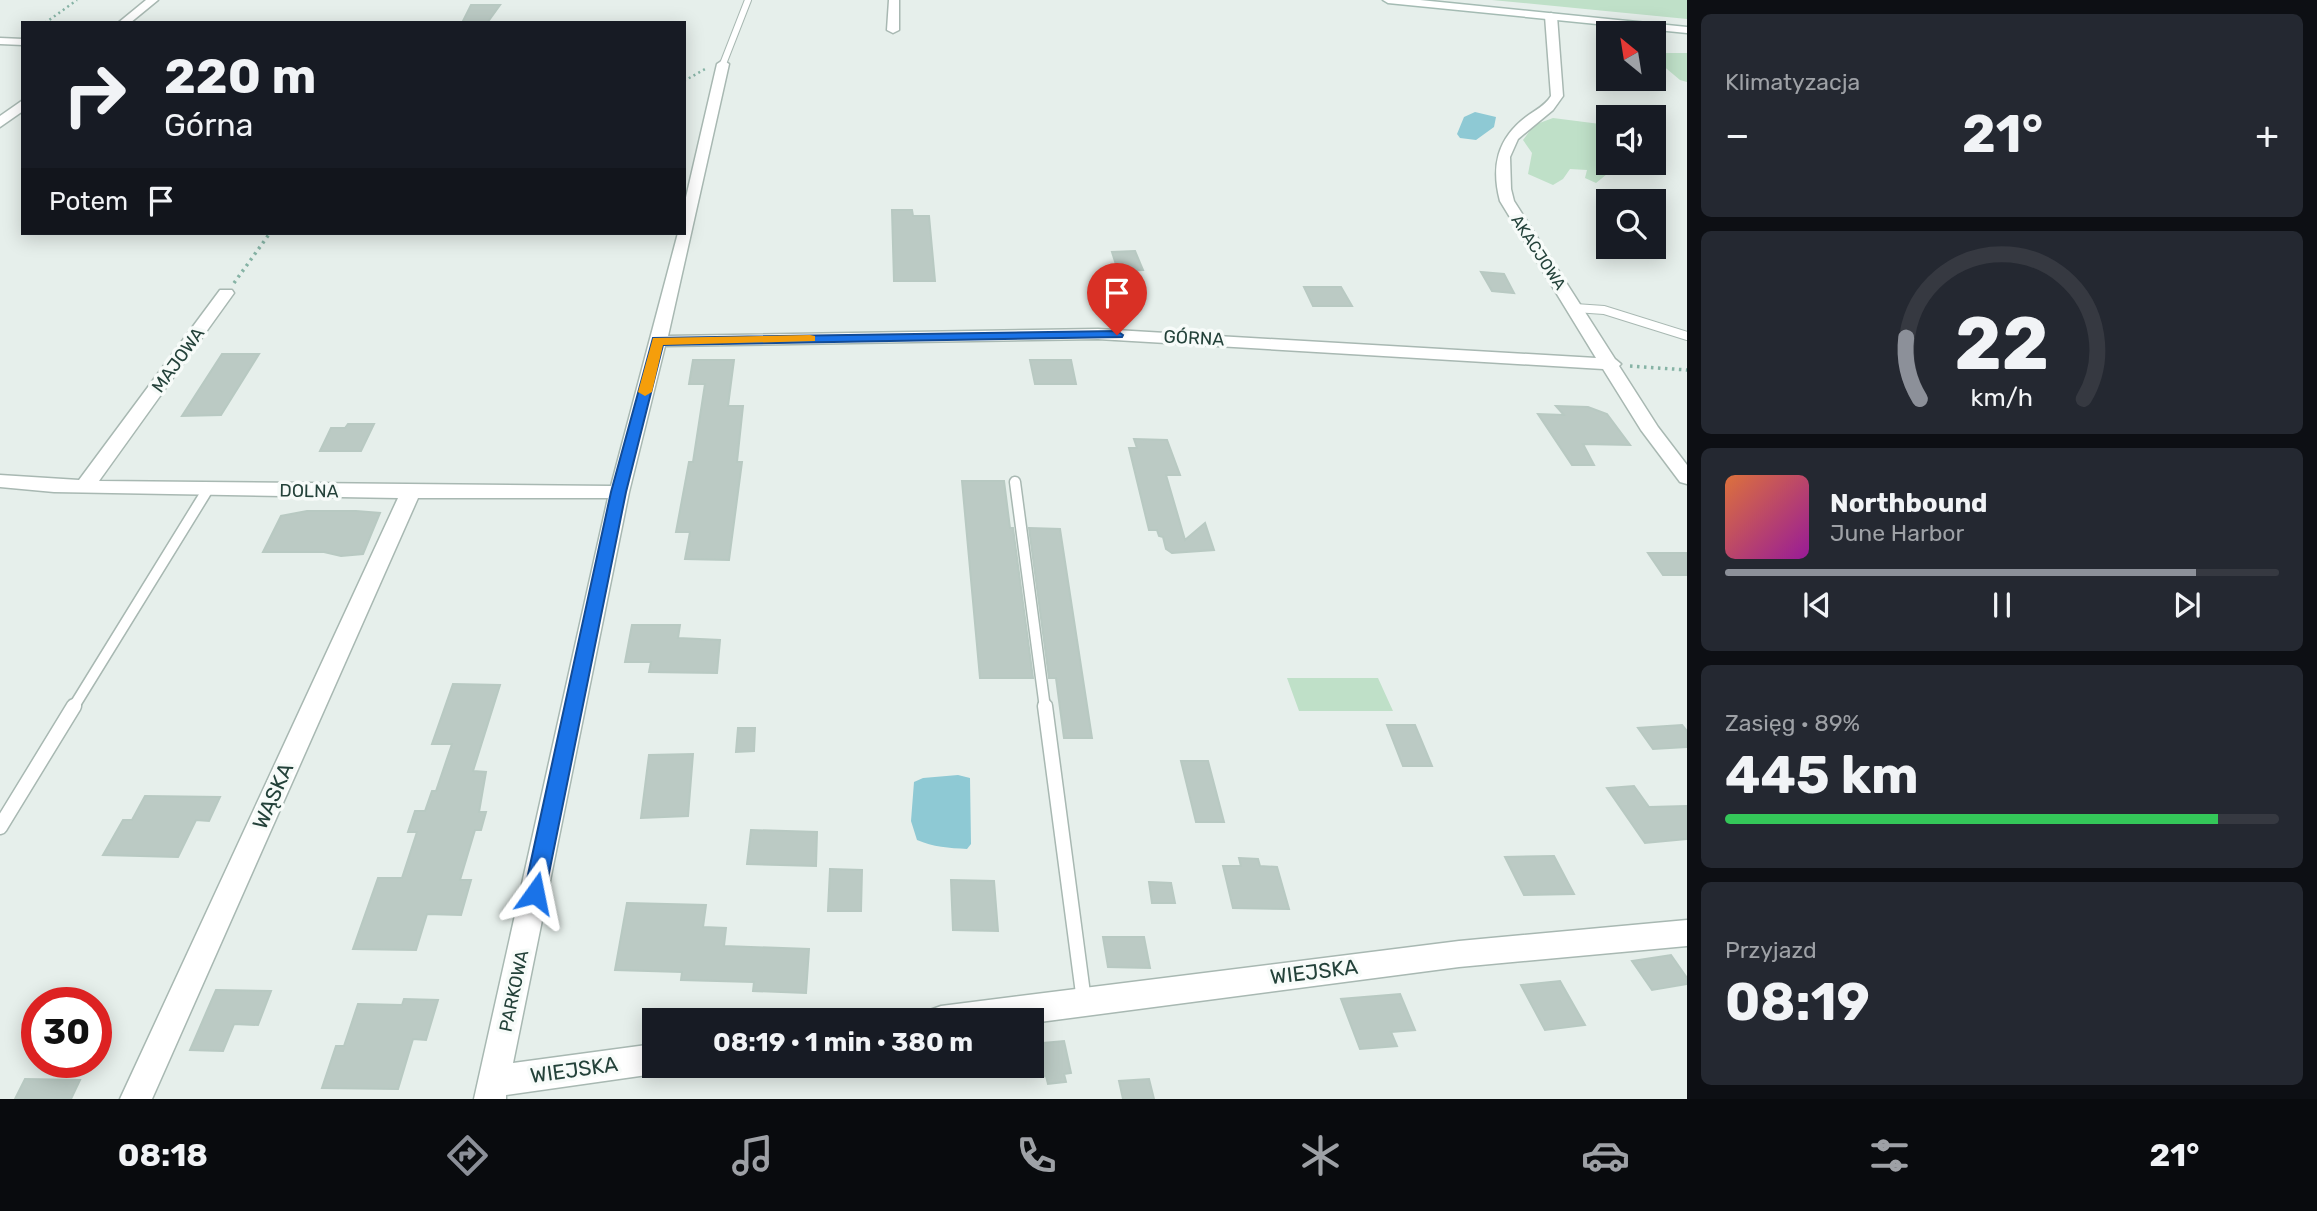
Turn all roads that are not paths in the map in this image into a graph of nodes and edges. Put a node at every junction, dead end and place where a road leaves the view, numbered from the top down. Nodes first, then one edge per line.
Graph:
1 (153, 0) edge
2 (748, 0) edge
3 (894, 0) edge
4 (1388, 0) edge
5 (1551, 16) junction
6 (126, 21) edge
7 (893, 30) dead end
8 (1687, 30) edge
9 (0, 41) edge
10 (21, 42) edge
11 (723, 64) joint
12 (21, 106) edge
13 (0, 123) edge
14 (686, 230) edge
15 (685, 235) edge
16 (226, 293) road end
17 (1576, 308) junction
18 (1687, 336) edge
19 (658, 341) junction
20 (1612, 364) junction
21 (1687, 478) edge
22 (0, 481) edge
23 (1015, 482) dead end
24 (85, 486) junction
25 (208, 489) junction
26 (619, 492) junction
27 (410, 493) junction
28 (0, 827) edge
29 (1687, 933) edge
30 (1084, 1001) junction
31 (1031, 1008) edge
32 (642, 1061) edge
33 (492, 1090) edge
34 (136, 1099) edge

1 - 6 street
2 - 11 lane
3 - 7 street
4 - 5 street
5 - 8 street
5 - 17 street, AKACJOWA
9 - 10 street
11 - 14 street, PARKOWA
12 - 13 street
15 - 19 street, PARKOWA
16 - 24 street, MAJOWA
17 - 18 lane
17 - 20 street, AKACJOWA
19 - 20 street, GÓRNA
19 - 26 street, PARKOWA
20 - 21 street, AKACJOWA
22 - 24 street, DOLNA
23 - 30 lane
24 - 25 street, DOLNA
25 - 27 street, DOLNA
25 - 28 lane
26 - 27 street, DOLNA
26 - 33 street, PARKOWA
27 - 34 street, WĄSKA
29 - 30 street, WIEJSKA
30 - 31 street, WIEJSKA
32 - 33 street, WIEJSKA

